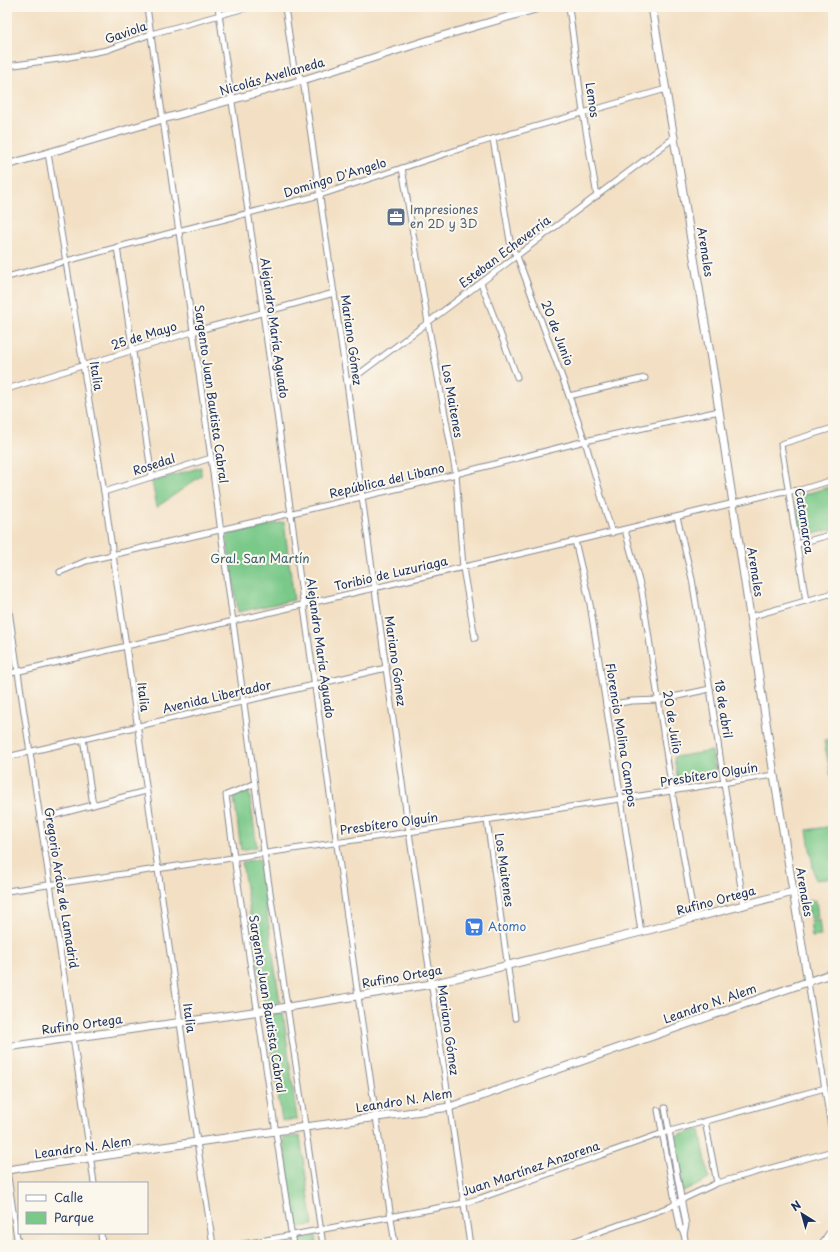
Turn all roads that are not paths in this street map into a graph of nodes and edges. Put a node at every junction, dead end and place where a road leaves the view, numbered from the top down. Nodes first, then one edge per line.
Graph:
1 (147, 7) edge
2 (218, 7) edge
3 (248, 7) edge
4 (285, 7) edge
5 (542, 7) edge
6 (569, 7) edge
7 (652, 7) edge
8 (219, 16) junction
9 (151, 34) junction
10 (7, 66) edge
11 (303, 80) junction
12 (666, 89) junction
13 (232, 100) junction
14 (583, 113) junction
15 (163, 119) junction
16 (675, 137) junction
17 (493, 139) junction
18 (48, 153) junction
19 (7, 165) edge
20 (402, 168) junction
21 (320, 195) junction
22 (597, 196) junction
23 (247, 214) junction
24 (178, 231) junction
25 (117, 247) junction
26 (517, 256) junction
27 (66, 261) junction
28 (7, 277) edge
29 (481, 283) junction
30 (334, 293) junction
31 (263, 313) junction
32 (428, 323) junction
33 (192, 332) junction
34 (133, 350) junction
35 (84, 365) junction
36 (517, 377) dead end
37 (645, 378) dead end
38 (347, 383) junction
39 (7, 389) edge
40 (569, 396) junction
41 (719, 411) junction
42 (833, 428) edge
43 (585, 441) junction
44 (211, 458) junction
45 (456, 474) junction
46 (152, 477) junction
47 (833, 480) edge
48 (789, 491) junction
49 (104, 492) junction
50 (362, 497) junction
51 (733, 504) junction
52 (291, 514) junction
53 (677, 517) junction
54 (220, 530) junction
55 (625, 530) junction
56 (612, 533) junction
57 (833, 534) edge
58 (575, 542) junction
59 (797, 544) junction
60 (113, 554) junction
61 (463, 568) junction
62 (60, 572) dead end
63 (375, 589) junction
64 (833, 593) edge
65 (7, 597) edge
66 (806, 601) junction
67 (304, 605) junction
68 (750, 617) junction
69 (232, 623) junction
70 (476, 638) dead end
71 (127, 646) junction
72 (386, 668) junction
73 (18, 672) junction
74 (7, 674) edge
75 (315, 684) junction
76 (710, 689) junction
77 (659, 700) junction
78 (243, 701) junction
79 (606, 705) junction
80 (137, 725) junction
81 (83, 738) junction
82 (29, 751) junction
83 (7, 756) edge
84 (774, 775) junction
85 (724, 783) junction
86 (254, 784) junction
87 (146, 791) junction
88 (672, 791) junction
89 (621, 799) junction
90 (93, 805) junction
91 (40, 819) junction
92 (487, 820) junction
93 (410, 832) junction
94 (336, 842) junction
95 (264, 852) junction
96 (234, 857) junction
97 (158, 868) junction
98 (50, 884) junction
99 (7, 891) edge
100 (793, 892) junction
101 (744, 906) junction
102 (694, 918) junction
103 (641, 932) junction
104 (506, 965) junction
105 (833, 973) edge
106 (808, 982) junction
107 (432, 984) junction
108 (358, 996) junction
109 (288, 1006) junction
110 (258, 1011) junction
111 (515, 1018) dead end
112 (180, 1022) junction
113 (73, 1038) junction
114 (7, 1047) edge
115 (825, 1088) junction
116 (450, 1107) junction
117 (665, 1108) dead end
118 (658, 1110) dead end
119 (377, 1117) junction
120 (706, 1121) junction
121 (306, 1127) junction
122 (276, 1132) junction
123 (669, 1132) junction
124 (663, 1133) junction
125 (833, 1140) edge
126 (197, 1142) junction
127 (833, 1151) edge
128 (90, 1158) junction
129 (7, 1170) edge
130 (94, 1182) edge
131 (717, 1183) junction
132 (681, 1201) junction
133 (464, 1203) junction
134 (675, 1204) junction
135 (391, 1216) junction
136 (321, 1229) junction
137 (833, 1229) edge
138 (101, 1234) edge
139 (684, 1234) junction
140 (292, 1235) junction
141 (570, 1244) edge
142 (18, 1245) edge
143 (102, 1245) edge
144 (213, 1245) edge
145 (238, 1245) edge
146 (293, 1245) edge
147 (323, 1245) edge
148 (395, 1245) edge
149 (470, 1245) edge
150 (563, 1245) edge
151 (686, 1245) edge
152 (822, 1245) edge

1 - 9 street, Sargento Juan Bautista Cabral
2 - 8 street, Alejandro María Aguado
3 - 8 street, Gaviola
4 - 11 street
5 - 11 street, Nicolás Avellaneda
6 - 14 street, Lemos
7 - 12 street, Arenales
8 - 9 street, Gaviola
8 - 13 street, Alejandro María Aguado
9 - 10 street, Gaviola
9 - 15 street, Sargento Juan Bautista Cabral
11 - 13 street, Nicolás Avellaneda
11 - 21 street, Mariano Gómez
12 - 14 street, Domingo D'Angelo
12 - 16 street, Arenales
13 - 15 street, Nicolás Avellaneda
13 - 23 street, Alejandro María Aguado
14 - 17 street, Domingo D'Angelo
14 - 22 street, Lemos
15 - 18 street, Nicolás Avellaneda
15 - 24 street, Sargento Juan Bautista Cabral
16 - 22 street, Esteban Echeverría
16 - 41 street, Arenales
17 - 20 street, Domingo D'Angelo
17 - 26 street, 20 de Junio
18 - 19 street, Nicolás Avellaneda
18 - 27 street, Italia
20 - 21 street, Domingo D'Angelo
20 - 32 street, Los Maitenes
21 - 23 street, Domingo D'Angelo
21 - 30 street, Mariano Gómez
22 - 26 street, Esteban Echeverría
23 - 24 street, Domingo D'Angelo
23 - 31 street, Alejandro María Aguado
24 - 25 street, Domingo D'Angelo
24 - 33 street, Sargento Juan Bautista Cabral
25 - 27 street, Domingo D'Angelo
25 - 34 street
26 - 29 street, Esteban Echeverría
26 - 40 street, 20 de Junio
27 - 28 street, Domingo D'Angelo
27 - 35 street, Italia
29 - 32 street, Esteban Echeverría
29 - 36 street
30 - 31 street, 25 de Mayo
30 - 38 street, Mariano Gómez
31 - 33 street, 25 de Mayo
31 - 52 street, Alejandro María Aguado
32 - 38 street, Esteban Echeverría
32 - 45 street, Los Maitenes
33 - 34 street, 25 de Mayo
33 - 44 street, Sargento Juan Bautista Cabral
34 - 35 street, 25 de Mayo
34 - 46 street
35 - 39 street, 25 de Mayo
35 - 49 street, Italia
37 - 40 street
38 - 50 street, Mariano Gómez
40 - 43 street, 20 de Junio
41 - 43 street, República del Libano
41 - 51 street, Arenales
42 - 48 street, Catamarca
43 - 45 street, República del Libano
43 - 56 street, 20 de Junio
44 - 46 street, Rosedal
44 - 54 street, Sargento Juan Bautista Cabral
45 - 50 street, República del Libano
45 - 61 street, Los Maitenes
46 - 49 street, Rosedal
47 - 48 street, Toribio de Luzuriaga
48 - 51 street, Toribio de Luzuriaga
48 - 59 street, Catamarca
49 - 60 street, Italia
50 - 52 street, República del Libano
50 - 63 street, Mariano Gómez
51 - 53 street, Toribio de Luzuriaga
51 - 68 street, Arenales
52 - 54 street, República del Libano
52 - 67 street, Alejandro María Aguado
53 - 55 street, Toribio de Luzuriaga
53 - 76 street, 18 de abril
54 - 60 street, República del Libano
54 - 69 street, Sargento Juan Bautista Cabral
55 - 56 street, Toribio de Luzuriaga
55 - 77 street, 20 de Julio
56 - 58 street, Toribio de Luzuriaga
57 - 59 street
58 - 61 street, Toribio de Luzuriaga
58 - 79 street, Florencio Molina Campos
59 - 66 street, Catamarca
60 - 62 street, República del Libano
60 - 71 street, Italia
61 - 63 street, Toribio de Luzuriaga
61 - 70 street, Los Maitenes
63 - 67 street, Toribio de Luzuriaga
63 - 72 street, Mariano Gómez
64 - 66 street
65 - 73 street, Gregorio Aráoz de Lamadrid
66 - 68 street
67 - 69 street, Toribio de Luzuriaga
67 - 75 street, Alejandro María Aguado
68 - 84 street, Arenales
69 - 71 street, Toribio de Luzuriaga
69 - 78 street, Sargento Juan Bautista Cabral
71 - 73 street, Toribio de Luzuriaga
71 - 80 street, Italia
72 - 75 street, Avenida Libertador
72 - 93 street, Mariano Gómez
73 - 74 street, Toribio de Luzuriaga
73 - 82 street, Gregorio Aráoz de Lamadrid
75 - 78 street, Avenida Libertador
75 - 94 street, Alejandro María Aguado
76 - 77 street
76 - 85 street, 18 de abril
77 - 79 street
77 - 88 street, 20 de Julio
78 - 80 street, Avenida Libertador
78 - 86 street, Sargento Juan Bautista Cabral
79 - 89 street, Florencio Molina Campos
80 - 81 street, Avenida Libertador
80 - 87 street, Italia
81 - 82 street, Avenida Libertador
81 - 90 street
82 - 83 street, Avenida Libertador
82 - 91 street, Gregorio Aráoz de Lamadrid
84 - 85 street, Presbítero Olguín
84 - 100 street, Arenales
85 - 88 street, Presbítero Olguín
85 - 101 street, 18 de abril
86 - 95 street, Sargento Juan Bautista Cabral
86 - 96 street, Sargento Juan Bautista Cabral
87 - 90 street
87 - 97 street, Italia
88 - 89 street, Presbítero Olguín
88 - 102 street, 20 de Julio
89 - 92 street, Presbítero Olguín
89 - 103 street, Florencio Molina Campos
90 - 91 street
91 - 98 street, Gregorio Aráoz de Lamadrid
92 - 93 street, Presbítero Olguín
92 - 104 street, Los Maitenes
93 - 94 street, Presbítero Olguín
93 - 107 street, Mariano Gómez
94 - 95 street, Presbítero Olguín
94 - 108 street, Alejandro María Aguado
95 - 96 street, Presbítero Olguín
95 - 109 street, Sargento Juan Bautista Cabral
96 - 97 street, Presbítero Olguín
96 - 110 street, Sargento Juan Bautista Cabral
97 - 98 street, Presbítero Olguín
97 - 112 street, Italia
98 - 99 street, Presbítero Olguín
98 - 113 street, Gregorio Aráoz de Lamadrid
100 - 101 street, Rufino Ortega
100 - 106 street, Arenales
101 - 102 street, Rufino Ortega
102 - 103 street, Rufino Ortega
103 - 104 street, Rufino Ortega
104 - 107 street, Rufino Ortega
104 - 111 street, Los Maitenes
105 - 106 street, Leandro N. Alem
106 - 115 street, Arenales
106 - 116 street, Leandro N. Alem
107 - 108 street, Rufino Ortega
107 - 116 street, Mariano Gómez
108 - 109 street, Rufino Ortega
108 - 119 street, Alejandro María Aguado
109 - 110 street, Rufino Ortega
109 - 121 street, Sargento Juan Bautista Cabral
110 - 112 street, Rufino Ortega
110 - 122 street, Sargento Juan Bautista Cabral
112 - 113 street, Rufino Ortega
112 - 126 street, Italia
113 - 114 street, Rufino Ortega
113 - 128 street, Gregorio Aráoz de Lamadrid
115 - 120 street, Juan Martínez Anzorena
115 - 125 street, Arenales
116 - 119 street, Leandro N. Alem
116 - 133 street, Mariano Gómez
117 - 123 street
118 - 124 street
119 - 121 street, Leandro N. Alem
119 - 135 street, Alejandro María Aguado
120 - 123 street, Juan Martínez Anzorena
120 - 131 street
121 - 122 street, Leandro N. Alem
121 - 136 street, Sargento Juan Bautista Cabral
122 - 126 street, Leandro N. Alem
122 - 140 street, Sargento Juan Bautista Cabral
123 - 124 street, Juan Martínez Anzorena
123 - 132 street
124 - 133 street, Juan Martínez Anzorena
124 - 134 street
126 - 128 street, Leandro N. Alem
126 - 144 street, Italia
127 - 131 street
128 - 129 street, Leandro N. Alem
128 - 130 street, Gregorio Aráoz de Lamadrid
129 - 142 street
131 - 132 street
132 - 134 street
132 - 139 street
133 - 135 street, Juan Martínez Anzorena
133 - 149 street, Mariano Gómez
134 - 139 street
134 - 141 street
135 - 136 street, Juan Martínez Anzorena
135 - 148 street, Alejandro María Aguado
136 - 140 street, Juan Martínez Anzorena
136 - 147 street, Sargento Juan Bautista Cabral
137 - 152 street
138 - 143 street
139 - 151 street
140 - 145 street, Juan Martínez Anzorena
140 - 146 street, Sargento Juan Bautista Cabral
141 - 150 street

